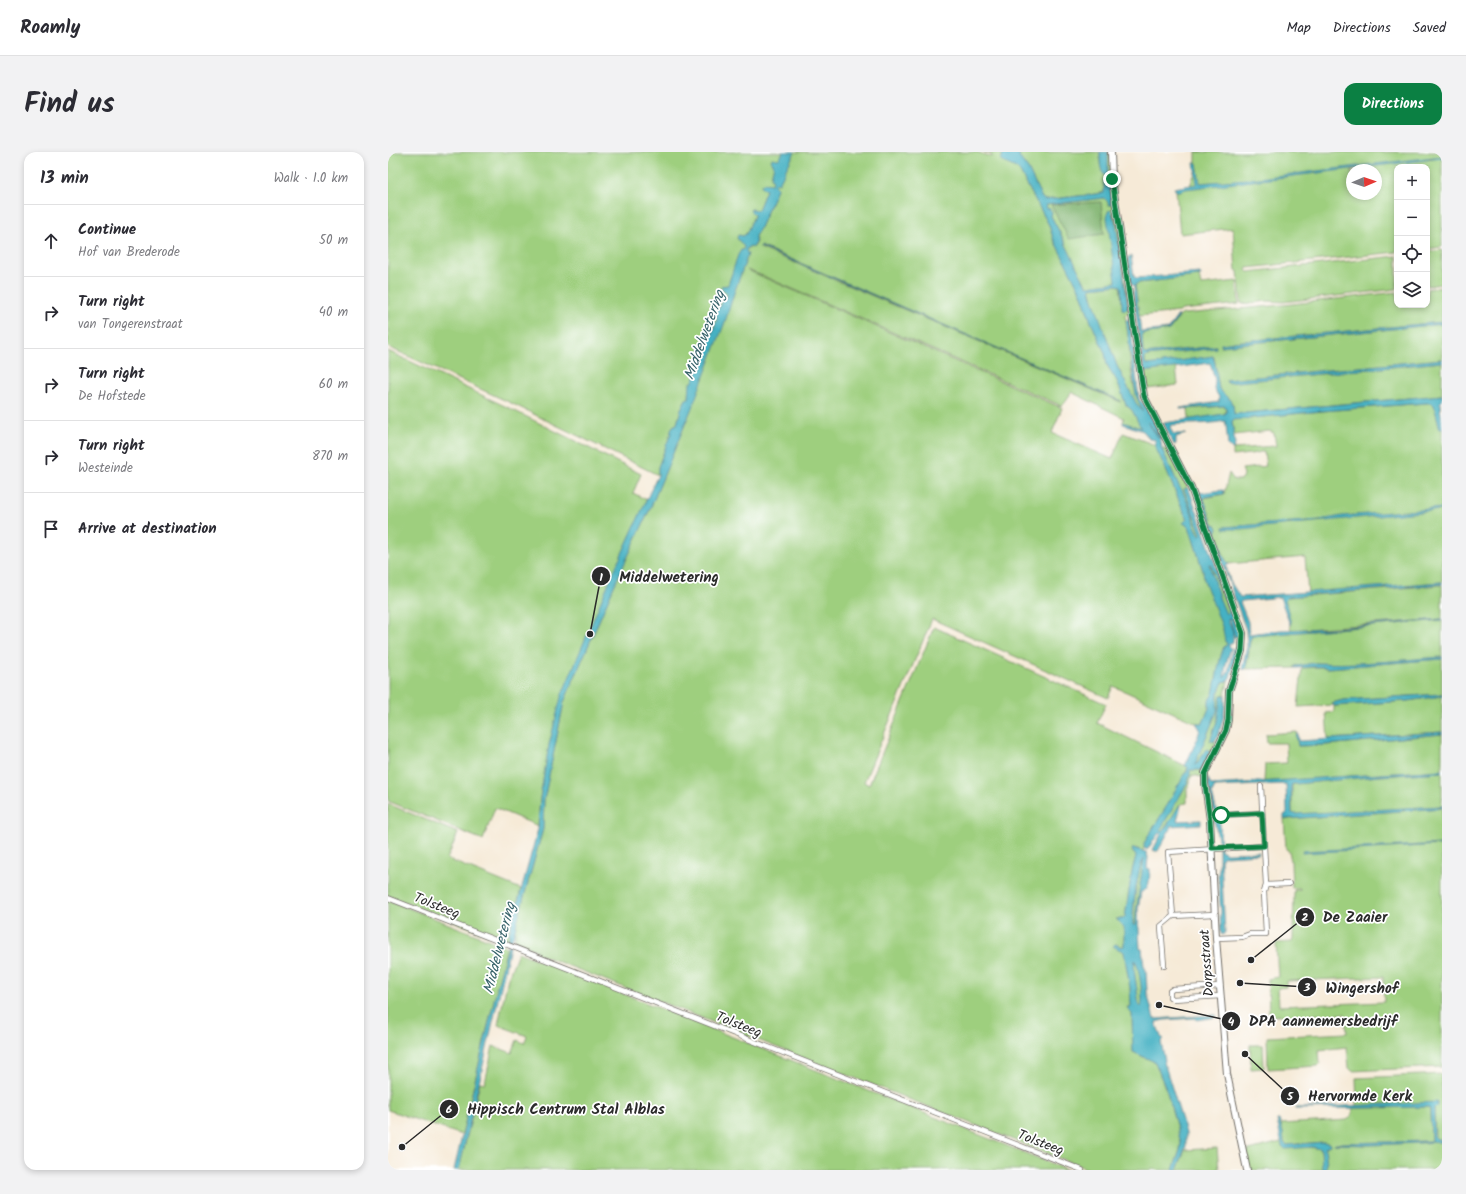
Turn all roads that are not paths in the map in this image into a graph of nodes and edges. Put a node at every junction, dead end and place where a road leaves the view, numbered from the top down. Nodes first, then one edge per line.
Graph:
1 (1111, 152) edge
2 (1261, 786) dead end
3 (1262, 813) junction
4 (1221, 815) dead end
5 (1264, 846) junction
6 (1215, 848) junction
7 (1289, 884) dead end
8 (1266, 885) junction
9 (388, 898) edge
10 (1215, 914) junction
11 (1173, 916) junction
12 (1216, 938) junction
13 (1164, 966) dead end
14 (1220, 986) junction
15 (1221, 996) junction
16 (1082, 1170) edge
17 (1247, 1170) edge

1 - 6 street, Dorpsstraat
2 - 3 street
3 - 4 street
3 - 5 street
5 - 6 street
5 - 8 street
6 - 10 street, Dorpsstraat
6 - 11 street
7 - 8 street
8 - 12 street
9 - 16 street, Tolsteeg
10 - 11 street
10 - 12 street, Dorpsstraat
11 - 13 street
12 - 14 street, Dorpsstraat
14 - 15 street, Dorpsstraat
14 - 15 street
15 - 17 street, Dorpsstraat

